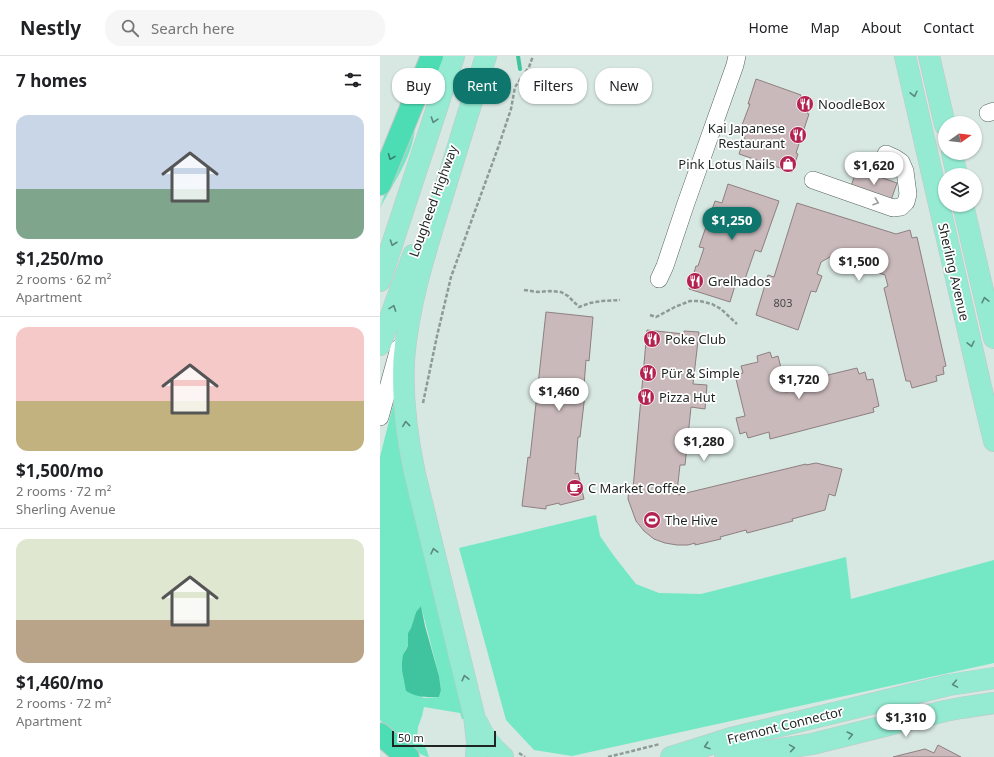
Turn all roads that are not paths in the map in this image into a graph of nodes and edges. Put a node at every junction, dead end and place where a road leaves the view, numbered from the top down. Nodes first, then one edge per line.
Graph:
1 (432, 56) edge
2 (454, 56) edge
3 (485, 56) edge
4 (737, 56) edge
5 (905, 56) edge
6 (929, 56) edge
7 (943, 116) edge
8 (886, 154) dead end
9 (813, 180) dead end
10 (380, 184) edge
11 (966, 212) edge
12 (427, 247) junction
13 (659, 279) dead end
14 (380, 281) edge
15 (994, 338) edge
16 (380, 345) edge
17 (987, 387) edge
18 (380, 417) edge
19 (994, 441) edge
20 (994, 678) edge
21 (994, 703) edge
22 (474, 715) junction
23 (380, 734) edge
24 (665, 750) edge
25 (408, 757) edge
26 (476, 757) edge
27 (503, 757) edge
28 (725, 757) edge

1 -> 10 highway
2 -> 14 main road, Lougheed Highway
3 - 12 main road
16 -> 3 main road, Lougheed Highway
4 - 13 lane
5 -> 17 main road, Sherling Avenue
6 - 7 main road
9 -> 8 lane
15 -> 11 main road, Sherling Avenue
12 - 18 lane
22 -> 12 main road
17 - 19 main road, Sherling Avenue
20 -> 24 main road, Fremont Connector
28 -> 21 main road, Fremont Connector
22 - 26 main road
22 - 27 main road
23 - 25 highway

